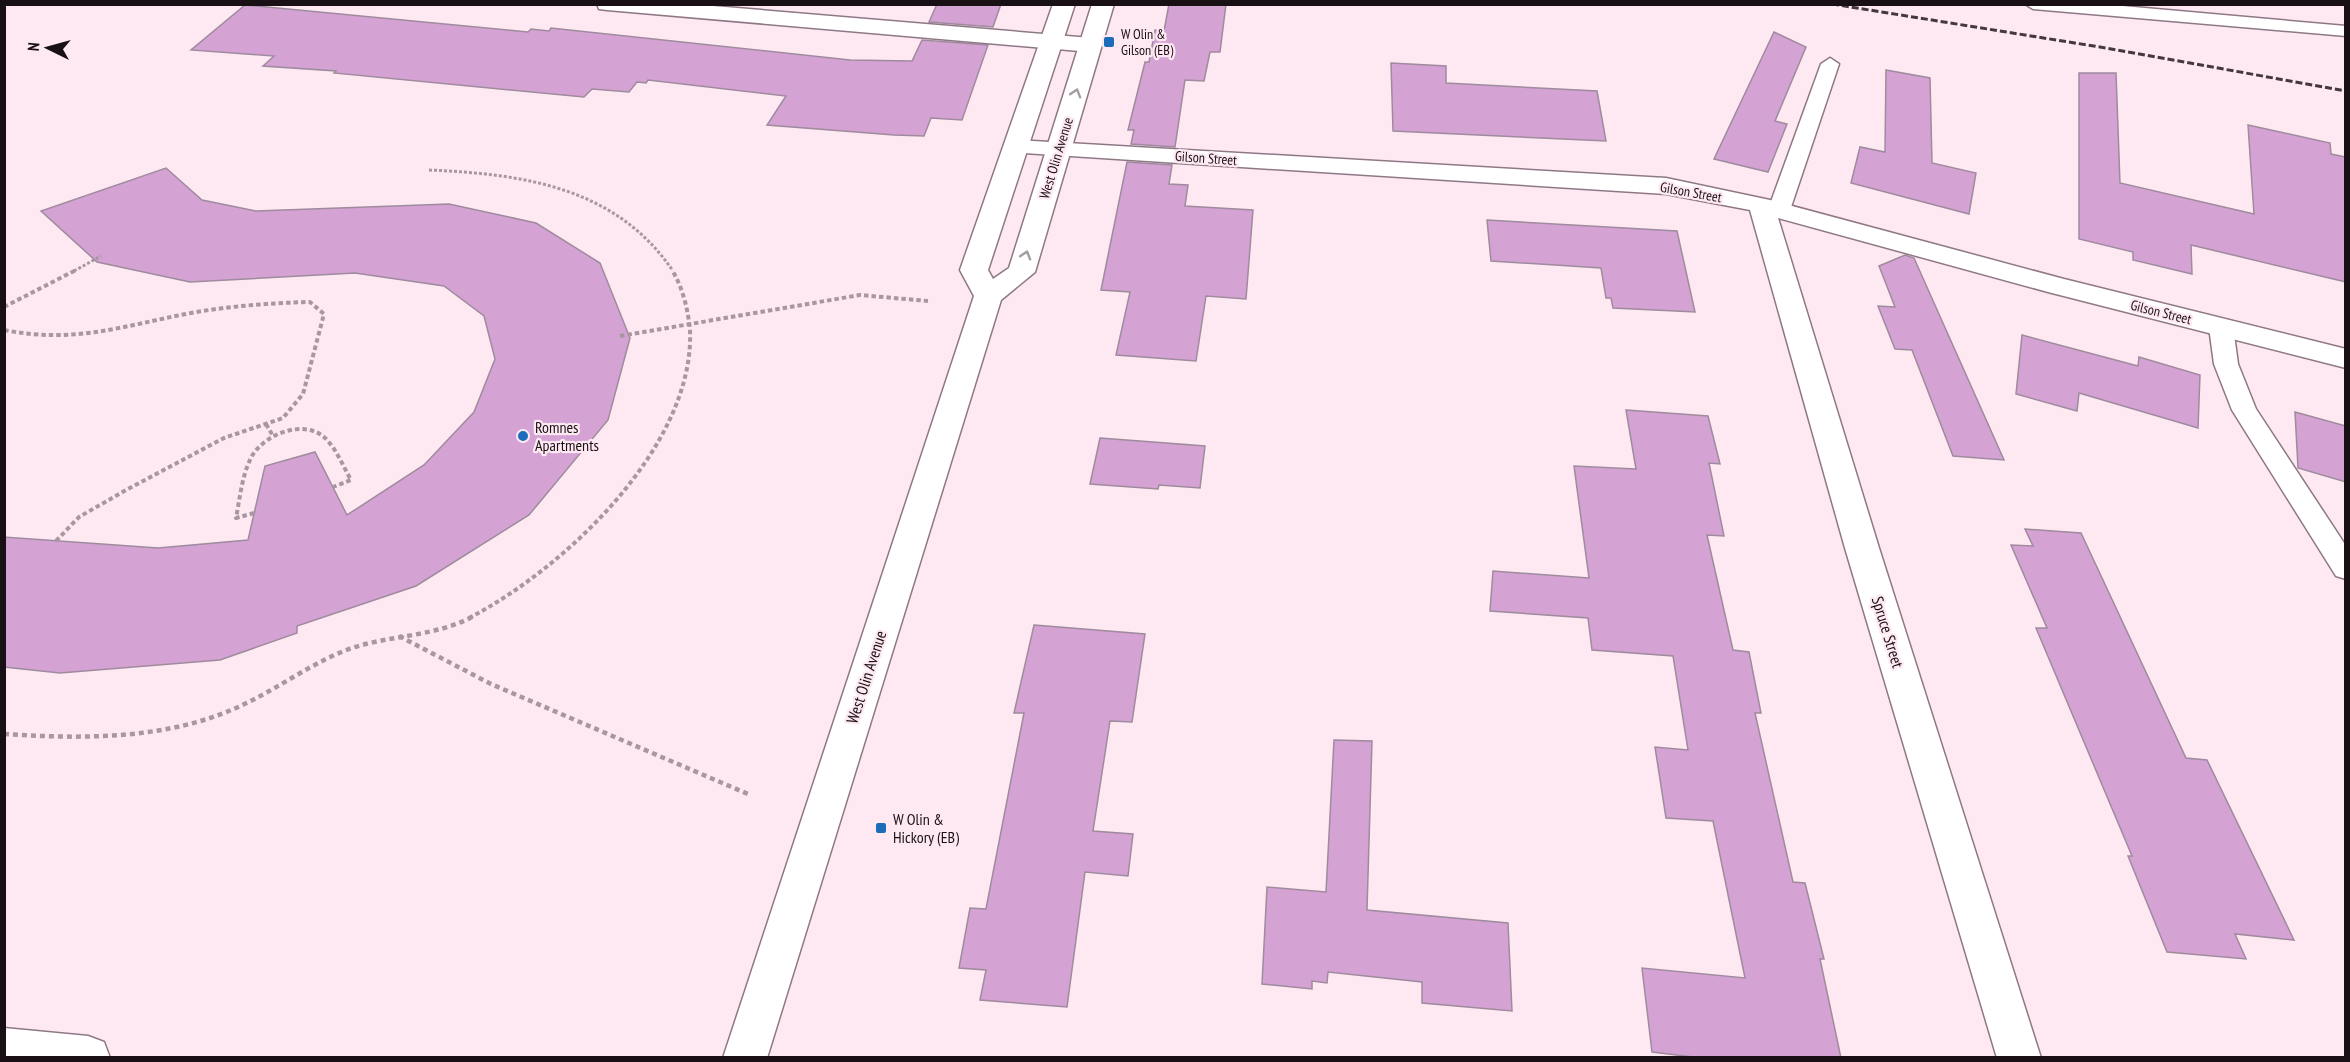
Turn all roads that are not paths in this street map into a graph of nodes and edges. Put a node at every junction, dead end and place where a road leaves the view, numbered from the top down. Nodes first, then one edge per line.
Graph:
1 (608, 4) edge
2 (1064, 4) edge
3 (1103, 4) edge
4 (2033, 4) edge
5 (2346, 31) edge
6 (1051, 43) junction
7 (1090, 45) junction
8 (1830, 64) dead end
9 (1016, 147) junction
10 (1058, 149) junction
11 (1770, 208) junction
12 (988, 296) junction
13 (2221, 327) junction
14 (2346, 359) edge
15 (2346, 569) edge
16 (4, 1050) edge
17 (88, 1058) edge
18 (745, 1058) edge
19 (2019, 1058) edge

1 - 6 street
2 - 6 street
3 - 7 street, West Olin Avenue
4 - 5 lane
6 - 7 street
6 - 9 street
10 -> 7 street, West Olin Avenue
8 - 11 lane
9 - 10 street, Gilson Street
9 - 12 street
10 - 11 street, Gilson Street
12 -> 10 street, West Olin Avenue
11 - 13 street, Gilson Street
11 - 19 street, Spruce Street
12 - 18 street, West Olin Avenue
13 - 14 street, Gilson Street
13 - 15 lane
16 - 17 street

